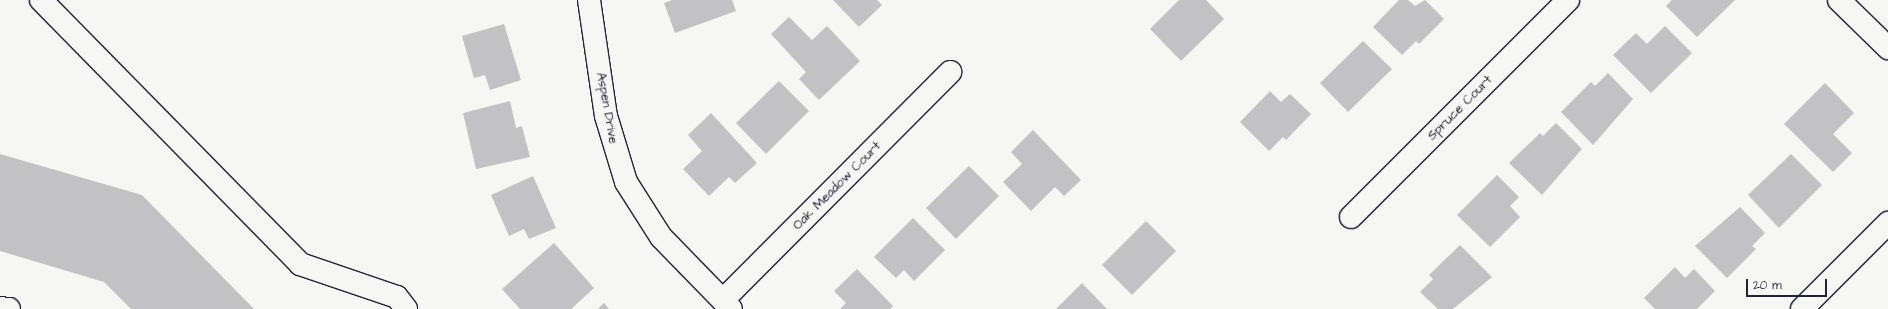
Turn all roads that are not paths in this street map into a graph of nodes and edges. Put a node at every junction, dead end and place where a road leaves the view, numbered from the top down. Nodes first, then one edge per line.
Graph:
1 (41, 0) edge
2 (589, 0) edge
3 (1568, 0) edge
4 (1839, 0) edge
5 (1888, 48) edge
6 (950, 72) dead end
7 (1351, 217) dead end
8 (1888, 223) edge
9 (727, 305) edge
10 (0, 308) edge
11 (9, 309) edge
12 (406, 309) edge
13 (1802, 309) edge

1 - 12 street
2 - 9 street, Aspen Drive
3 - 7 street, Spruce Court
4 - 5 street
6 - 9 street, Oak Meadow Court
8 - 13 street
10 - 11 street

